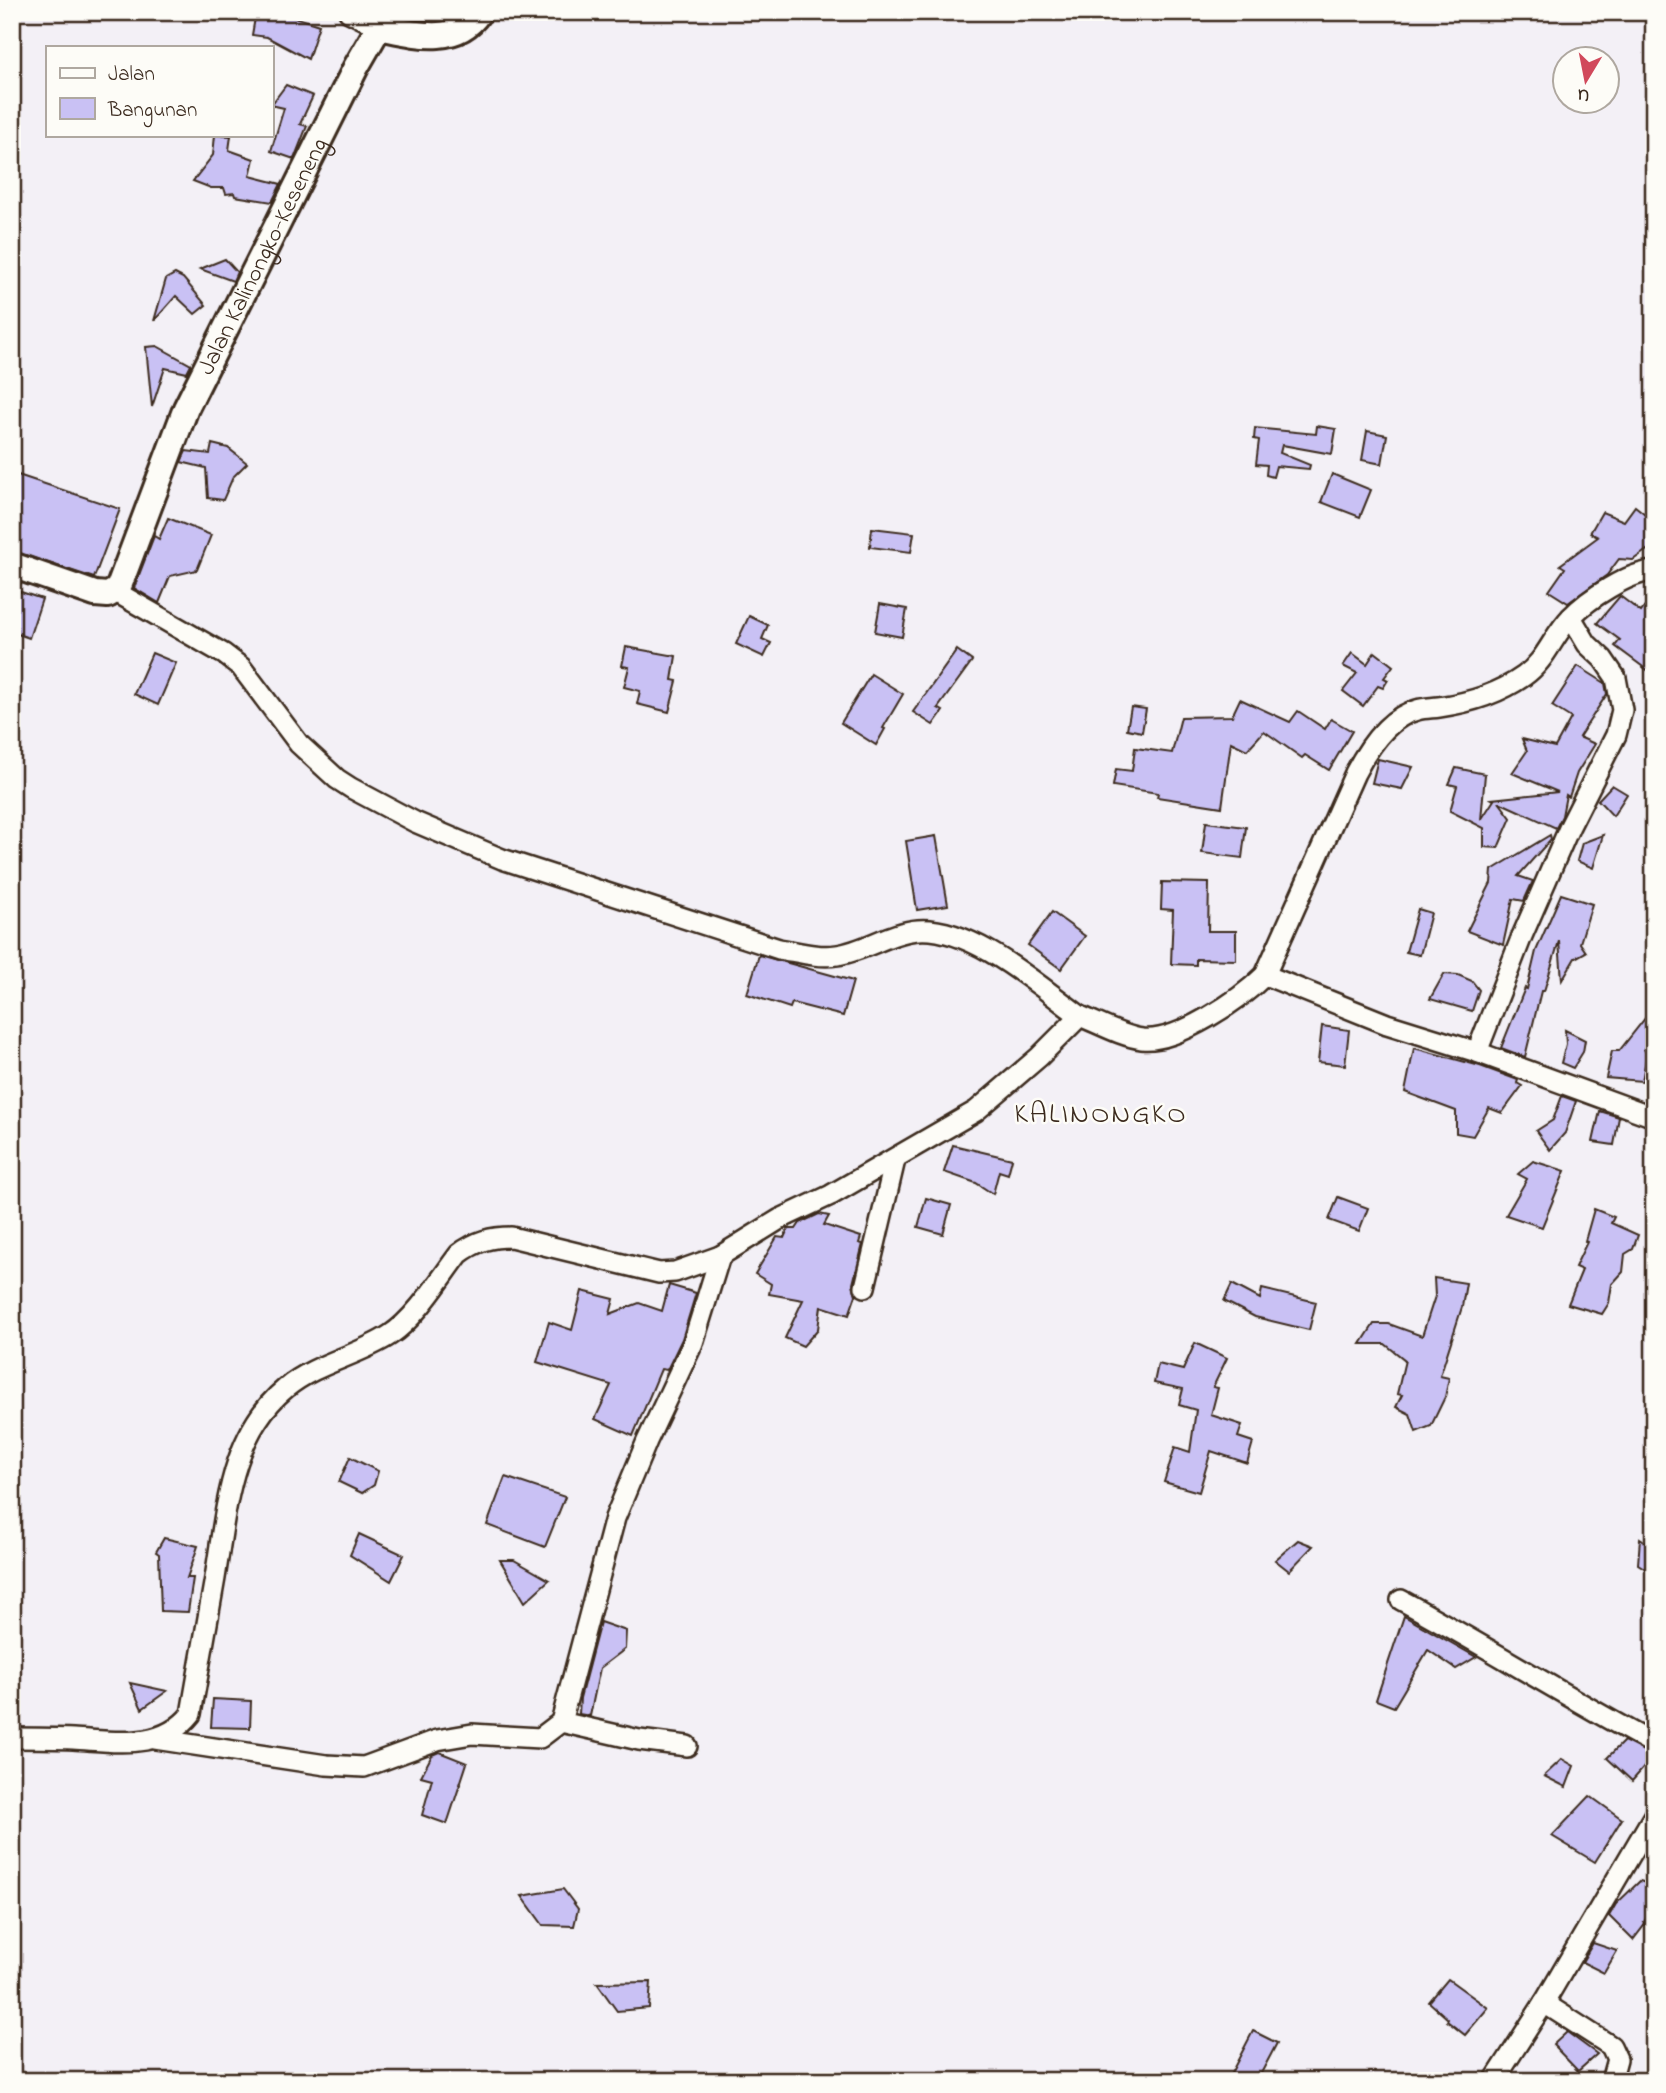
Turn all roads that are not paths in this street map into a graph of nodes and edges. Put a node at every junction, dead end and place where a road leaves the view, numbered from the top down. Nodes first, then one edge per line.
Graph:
1 (349, 12) edge
2 (479, 12) edge
3 (379, 27) junction
4 (12, 565) edge
5 (1654, 570) edge
6 (116, 592) junction
7 (1571, 617) junction
8 (1265, 975) junction
9 (1080, 1016) junction
10 (1477, 1052) junction
11 (1654, 1117) edge
12 (895, 1160) junction
13 (720, 1256) junction
14 (865, 1287) dead end
15 (1401, 1600) dead end
16 (561, 1722) junction
17 (12, 1738) edge
18 (154, 1739) junction
19 (1654, 1744) edge
20 (687, 1746) dead end
21 (1654, 1815) edge
22 (1544, 2003) junction
23 (1494, 2081) edge
24 (1611, 2081) edge

1 - 3 street
2 - 3 street
3 - 6 street, Jalan Kalinongko-Keseneng
4 - 6 street
5 - 7 street
6 - 9 street
7 - 8 street
7 - 10 street
8 - 9 street
8 - 10 street
9 - 12 street
10 - 11 street
12 - 13 street
12 - 14 street
13 - 16 street
13 - 18 street
15 - 19 street
16 - 18 street
16 - 20 street
17 - 18 street
21 - 22 street
22 - 23 street
22 - 24 street

